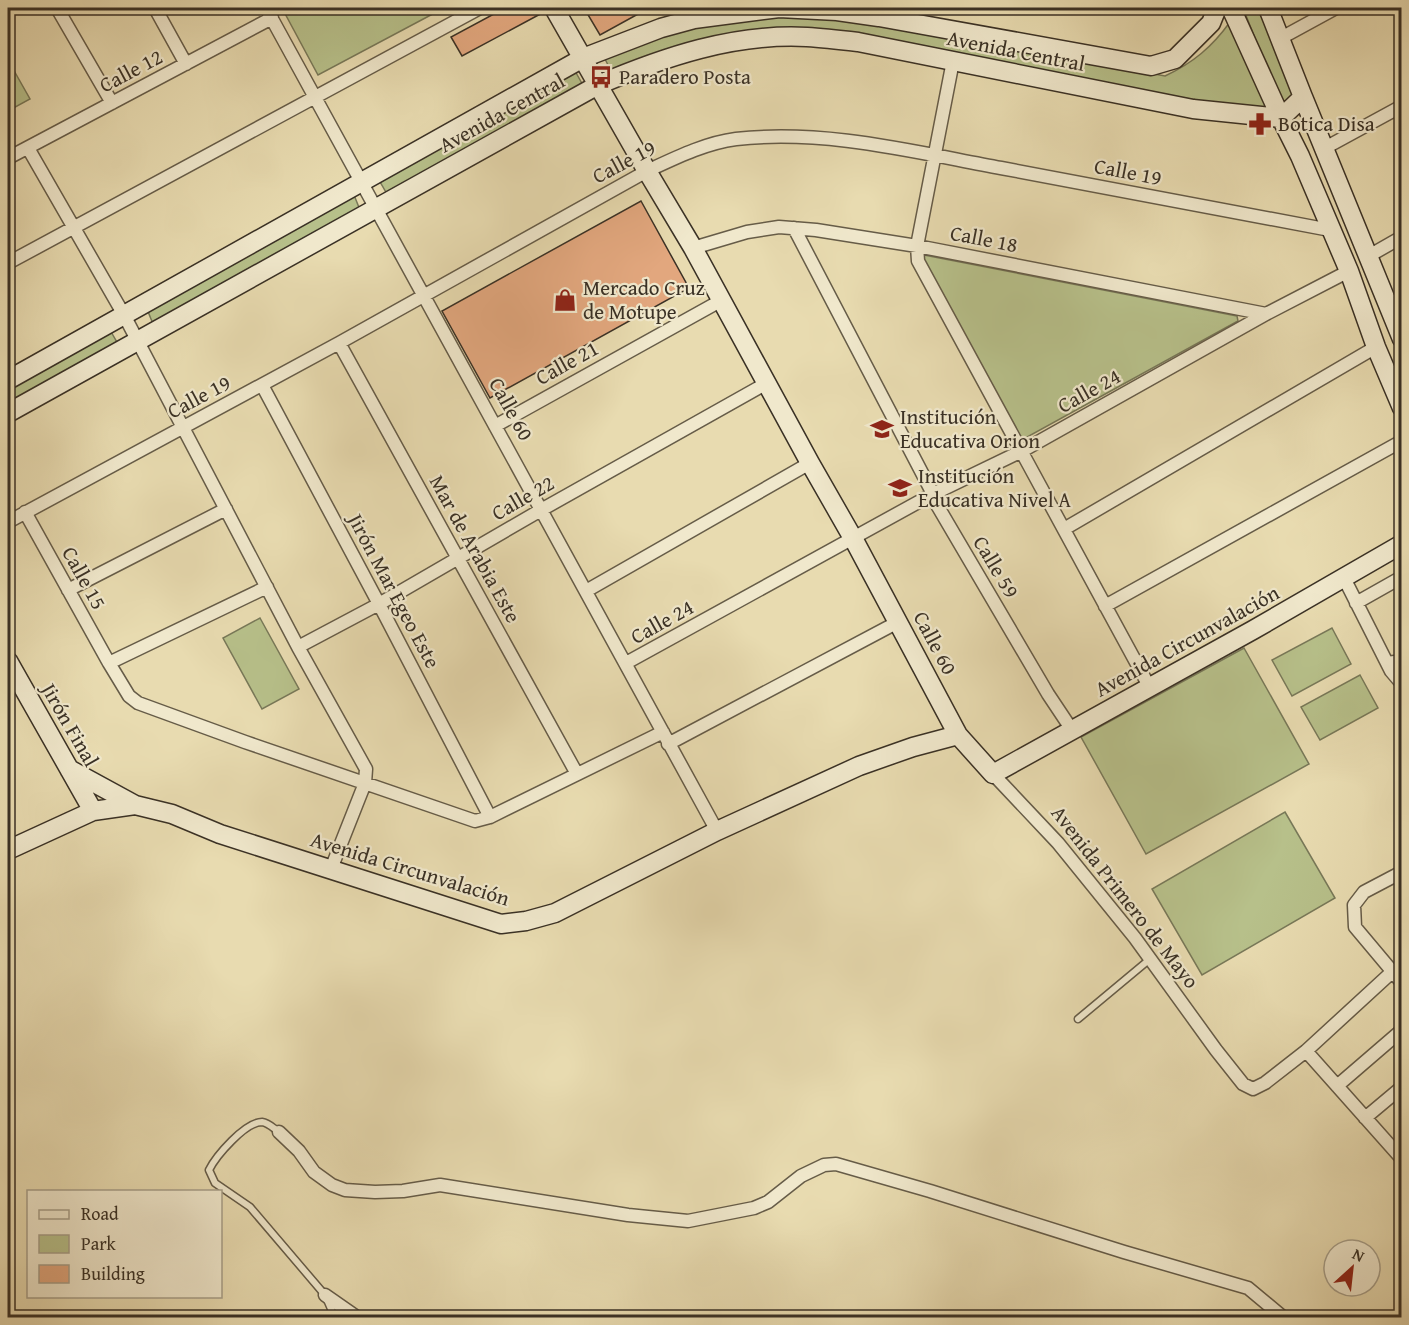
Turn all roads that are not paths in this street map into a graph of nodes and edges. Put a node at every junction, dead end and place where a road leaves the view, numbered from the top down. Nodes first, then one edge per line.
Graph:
1 (57, 8) edge
2 (155, 8) edge
3 (480, 8) edge
4 (554, 8) edge
5 (1217, 8) edge
6 (1231, 8) edge
7 (1268, 8) edge
8 (1336, 8) edge
9 (838, 9) edge
10 (269, 13) edge
11 (1281, 38) junction
12 (583, 58) junction
13 (954, 61) junction
14 (186, 64) junction
15 (598, 85) junction
16 (315, 97) junction
17 (1303, 97) junction
18 (112, 103) junction
19 (1401, 106) edge
20 (1281, 118) junction
21 (28, 148) junction
22 (1323, 150) junction
23 (934, 156) junction
24 (8, 158) edge
25 (647, 171) junction
26 (362, 182) junction
27 (377, 209) junction
28 (73, 228) junction
29 (794, 228) junction
30 (1330, 230) junction
31 (1401, 237) edge
32 (917, 246) junction
33 (693, 248) junction
34 (1367, 256) junction
35 (8, 263) edge
36 (1349, 271) junction
37 (423, 295) junction
38 (722, 300) junction
39 (1266, 314) junction
40 (124, 315) junction
41 (1401, 339) edge
42 (136, 342) junction
43 (339, 343) junction
44 (1376, 347) junction
45 (8, 380) edge
46 (767, 383) junction
47 (262, 385) junction
48 (1401, 408) edge
49 (8, 413) edge
50 (495, 426) junction
51 (184, 428) junction
52 (1401, 441) edge
53 (1022, 452) junction
54 (810, 463) junction
55 (933, 494) junction
56 (226, 509) junction
57 (541, 510) junction
58 (25, 512) junction
59 (8, 522) edge
60 (1064, 529) junction
61 (854, 540) junction
62 (1401, 544) edge
63 (458, 559) junction
64 (1401, 577) edge
65 (1344, 578) junction
66 (267, 587) junction
67 (68, 590) junction
68 (586, 591) junction
69 (1356, 603) junction
70 (379, 604) junction
71 (1105, 606) junction
72 (898, 622) junction
73 (298, 647) junction
74 (8, 661) edge
75 (1401, 661) edge
76 (109, 663) junction
77 (626, 663) junction
78 (1386, 663) junction
79 (1401, 684) edge
80 (1150, 688) junction
81 (1072, 730) junction
82 (958, 735) junction
83 (666, 738) junction
84 (69, 769) junction
85 (577, 774) junction
86 (993, 774) junction
87 (365, 783) junction
88 (135, 805) junction
89 (93, 811) junction
90 (490, 817) junction
91 (717, 831) junction
92 (8, 850) edge
93 (332, 869) junction
94 (1401, 872) edge
95 (1150, 959) junction
96 (1392, 972) junction
97 (1401, 983) edge
98 (1078, 1019) dead end
99 (1401, 1030) edge
100 (1306, 1050) junction
101 (1337, 1086) junction
102 (1401, 1087) edge
103 (1365, 1118) junction
104 (279, 1132) joint
105 (1400, 1155) edge
106 (325, 1295) junction
107 (335, 1317) edge
108 (358, 1317) edge
109 (1284, 1317) edge

1 - 18 street
2 - 14 street
3 - 16 street
4 - 12 street, Calle 60
5 - 9 street, Avenida Central
6 - 20 street
7 - 11 street
8 - 11 street
9 - 12 street, Avenida Central
10 - 14 street, Calle 12
10 - 16 street, Calle 60
11 - 17 street
12 - 15 street, Calle 60
12 - 26 street, Avenida Central
13 - 15 street, Avenida Central
13 - 20 street, Avenida Central
13 - 23 street
14 - 18 street, Calle 12
15 - 25 street, Calle 60
15 - 27 street, Avenida Central
16 - 26 street, Calle 60
16 - 28 street
17 - 20 street
17 - 22 street
18 - 21 street, Calle 12
19 - 22 street
20 - 30 street
21 - 24 street, Calle 12
21 - 28 street
22 - 34 street
23 - 25 street, Calle 19
23 - 30 street, Calle 19
23 - 32 street
25 - 33 street, Calle 60
25 - 37 street, Calle 19
26 - 27 street, Calle 60
26 - 40 street, Avenida Central
27 - 37 street, Calle 60
27 - 42 street, Avenida Central
28 - 35 street
28 - 40 street
29 - 32 street, Calle 18
29 - 33 street, Calle 18
29 - 55 street, Calle 59
30 - 36 street
31 - 34 street
32 - 39 street, Calle 18
32 - 53 street
33 - 38 street, Calle 60
34 - 41 street
36 - 39 street, Calle 24
36 - 44 street
37 - 43 street, Calle 19
37 - 50 street, Calle 60
38 - 46 street, Calle 60
38 - 50 street, Calle 21
39 - 53 street, Calle 24
40 - 42 street
40 - 45 street, Avenida Central
42 - 49 street, Avenida Central
42 - 51 street
43 - 47 street, Calle 19
43 - 63 street, Mar de Arabia Este
44 - 48 street
44 - 60 street
46 - 54 street, Calle 60
46 - 57 street, Calle 22
47 - 51 street, Calle 19
47 - 70 street, Jirón Mar Egeo Este
50 - 57 street, Calle 60
51 - 56 street
51 - 58 street, Calle 19
52 - 71 street
53 - 55 street, Calle 24
53 - 60 street
54 - 61 street, Calle 60
54 - 68 street
55 - 61 street, Calle 24
55 - 81 street, Calle 59
56 - 66 street
56 - 67 street
57 - 63 street, Calle 22
57 - 68 street, Calle 60
58 - 59 street, Calle 19
58 - 67 street, Calle 15
60 - 71 street
61 - 72 street, Calle 60
61 - 77 street, Calle 24
62 - 65 street, Avenida Circunvalación
63 - 70 street, Calle 22
63 - 85 street, Mar de Arabia Este
64 - 69 street
65 - 69 street
65 - 80 street, Avenida Circunvalación
66 - 73 street
66 - 76 street
67 - 76 street, Calle 15
68 - 77 street, Calle 60
69 - 78 street
70 - 73 street, Calle 22
70 - 90 street, Jirón Mar Egeo Este
71 - 80 street
72 - 82 street, Calle 60
72 - 83 street
73 - 87 street
74 - 84 street, Jirón Final
75 - 78 street
76 - 87 street, Calle 15
77 - 83 street, Calle 60
78 - 79 street
80 - 81 street, Avenida Circunvalación
81 - 86 street, Avenida Circunvalación
82 - 86 street, Avenida Primero de Mayo
82 - 91 street, Avenida Circunvalación
83 - 85 street
83 - 91 street, Calle 60
84 - 88 street
84 - 89 street, Jirón Final
85 - 90 street
86 - 95 street, Avenida Primero de Mayo
87 - 90 street, Calle 15
87 - 93 street
88 - 89 street, Avenida Circunvalación
88 - 93 street, Avenida Circunvalación
89 - 92 street, Avenida Circunvalación
91 - 93 street, Avenida Circunvalación
94 - 96 street
95 - 98 lane
95 - 100 street, Avenida Primero de Mayo
96 - 97 street
96 - 100 street
99 - 101 street
100 - 101 street
101 - 103 street
102 - 103 street
103 - 105 street
104 - 106 lane
104 - 109 street
106 - 107 lane
106 - 108 street

